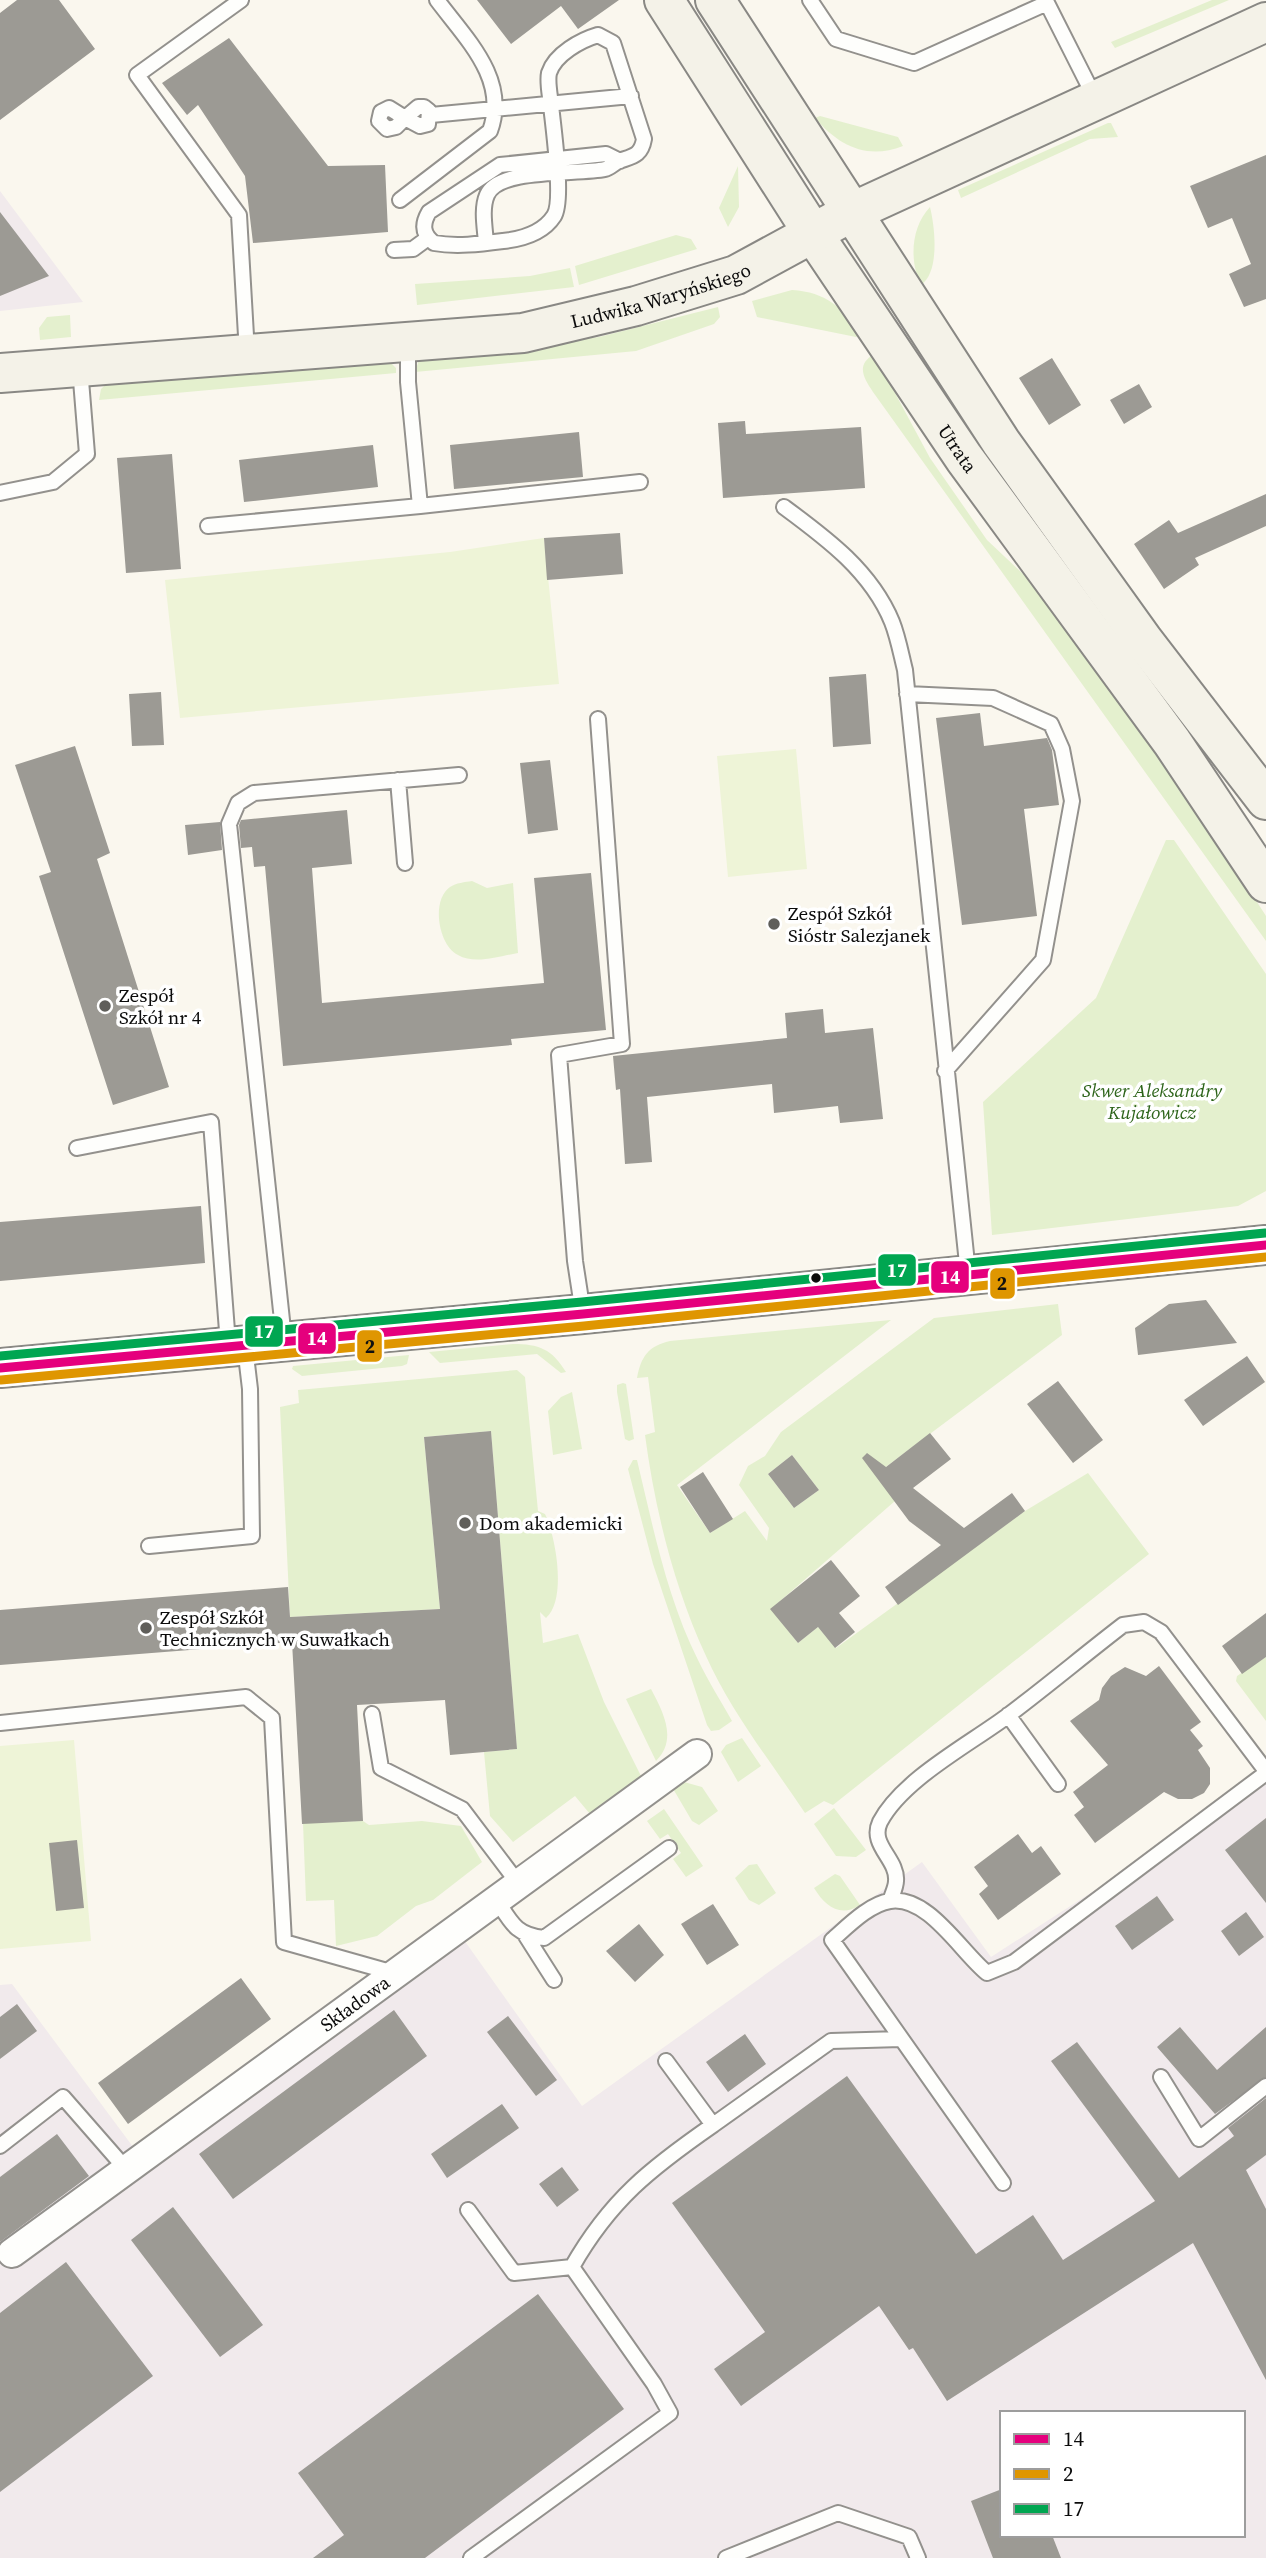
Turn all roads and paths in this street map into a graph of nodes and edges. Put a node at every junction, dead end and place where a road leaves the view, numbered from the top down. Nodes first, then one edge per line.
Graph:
1 (240, 0) edge
2 (437, 0) edge
3 (664, 0) edge
4 (715, 0) edge
5 (810, 0) edge
6 (1266, 22) edge
7 (631, 96) junction
8 (1096, 100) junction
9 (551, 103) junction
10 (495, 110) junction
11 (405, 118) dead end
12 (557, 166) junction
13 (500, 175) junction
14 (454, 194) junction
15 (400, 200) dead end
16 (484, 210) junction
17 (850, 213) junction
18 (814, 234) junction
19 (428, 238) junction
20 (486, 243) junction
21 (394, 250) dead end
22 (408, 343) junction
23 (247, 354) junction
24 (80, 367) junction
25 (0, 373) edge
26 (640, 482) dead end
27 (0, 493) edge
28 (420, 506) junction
29 (784, 507) dead end
30 (208, 526) dead end
31 (907, 694) junction
32 (597, 719) dead end
33 (459, 775) dead end
34 (398, 780) junction
35 (1266, 800) edge
36 (405, 863) dead end
37 (1266, 883) edge
38 (946, 1071) junction
39 (78, 1148) dead end
40 (1266, 1245) edge
41 (968, 1273) junction
42 (583, 1314) junction
43 (284, 1342) junction
44 (237, 1346) junction
45 (0, 1368) edge
46 (149, 1546) dead end
47 (372, 1714) dead end
48 (1008, 1715) junction
49 (0, 1723) edge
50 (698, 1754) dead end
51 (1266, 1772) edge
52 (1058, 1784) dead end
53 (669, 1848) dead end
54 (507, 1891) junction
55 (890, 1901) junction
56 (526, 1936) junction
57 (394, 1973) junction
58 (554, 1980) dead end
59 (901, 2039) junction
60 (666, 2061) dead end
61 (1161, 2077) dead end
62 (1266, 2086) edge
63 (713, 2125) junction
64 (0, 2146) edge
65 (126, 2169) junction
66 (1003, 2183) dead end
67 (468, 2210) dead end
68 (12, 2253) dead end
69 (572, 2267) junction
70 (471, 2558) edge
71 (726, 2558) edge
72 (918, 2558) edge

1 - 23 lane
2 - 10 lane
3 - 18 street, Utrata
4 - 17 street, Utrata
5 - 8 lane
6 - 8 street, Ludwika Waryńskiego
7 - 9 lane
7 - 9 lane
7 - 12 lane
8 - 17 street, Ludwika Waryńskiego
9 - 10 lane
9 - 12 lane
10 - 11 lane
10 - 15 lane
12 - 13 lane
12 - 20 lane
13 - 14 lane
13 - 16 lane
14 - 16 lane
14 - 19 lane
16 - 20 lane
17 - 18 street, Ludwika Waryńskiego
17 - 35 street, Utrata
18 - 22 street, Ludwika Waryńskiego
18 - 37 street, Utrata
19 - 20 lane
19 - 21 lane
22 - 23 street, Ludwika Waryńskiego
22 - 28 lane
23 - 24 street, Ludwika Waryńskiego
24 - 25 street, Ludwika Waryńskiego
24 - 27 lane
26 - 28 lane
28 - 30 lane
29 - 31 lane
31 - 38 lane
31 - 38 lane
32 - 42 lane
33 - 34 lane
34 - 36 lane
34 - 43 lane
38 - 41 lane
39 - 44 lane
40 - 41 street
41 - 42 street
42 - 43 street
43 - 44 street
44 - 45 street
44 - 46 lane
47 - 54 lane
48 - 51 lane
48 - 52 lane
48 - 55 lane
49 - 57 lane
50 - 54 street, Składowa
51 - 55 lane
53 - 56 lane
54 - 56 lane
54 - 57 street, Składowa
55 - 59 lane
56 - 58 lane
57 - 65 street, Składowa
59 - 63 lane
59 - 66 lane
60 - 63 lane
61 - 62 lane
63 - 69 lane
64 - 65 lane
65 - 68 street, Składowa
67 - 69 lane
69 - 70 lane
71 - 72 lane

